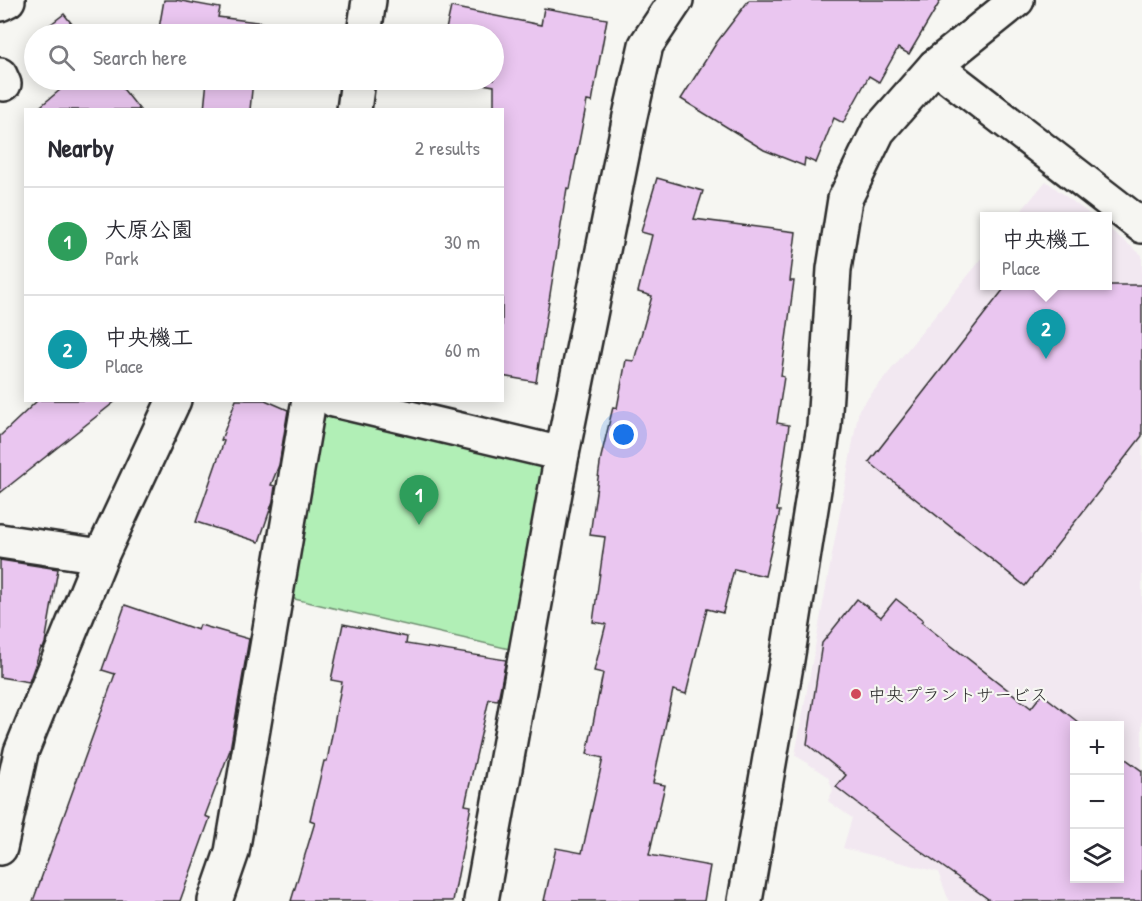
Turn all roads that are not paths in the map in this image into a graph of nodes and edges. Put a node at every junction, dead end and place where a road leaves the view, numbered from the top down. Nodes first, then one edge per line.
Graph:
1 (8, 0) edge
2 (369, 0) edge
3 (676, 0) edge
4 (1017, 0) edge
5 (0, 4) edge
6 (365, 24) edge
7 (935, 66) junction
8 (357, 90) edge
9 (354, 108) edge
10 (1142, 226) edge
11 (173, 402) edge
12 (309, 402) edge
13 (342, 402) edge
14 (562, 454) junction
15 (0, 540) edge
16 (101, 556) junction
17 (0, 848) edge
18 (215, 901) edge
19 (481, 901) edge
20 (745, 901) edge

1 - 5 street
2 - 6 street
3 - 14 street
4 - 7 street
7 - 10 street
7 - 20 street
8 - 9 street
11 - 16 street
12 - 18 street
13 - 14 street
14 - 19 street
15 - 16 street
16 - 17 street

